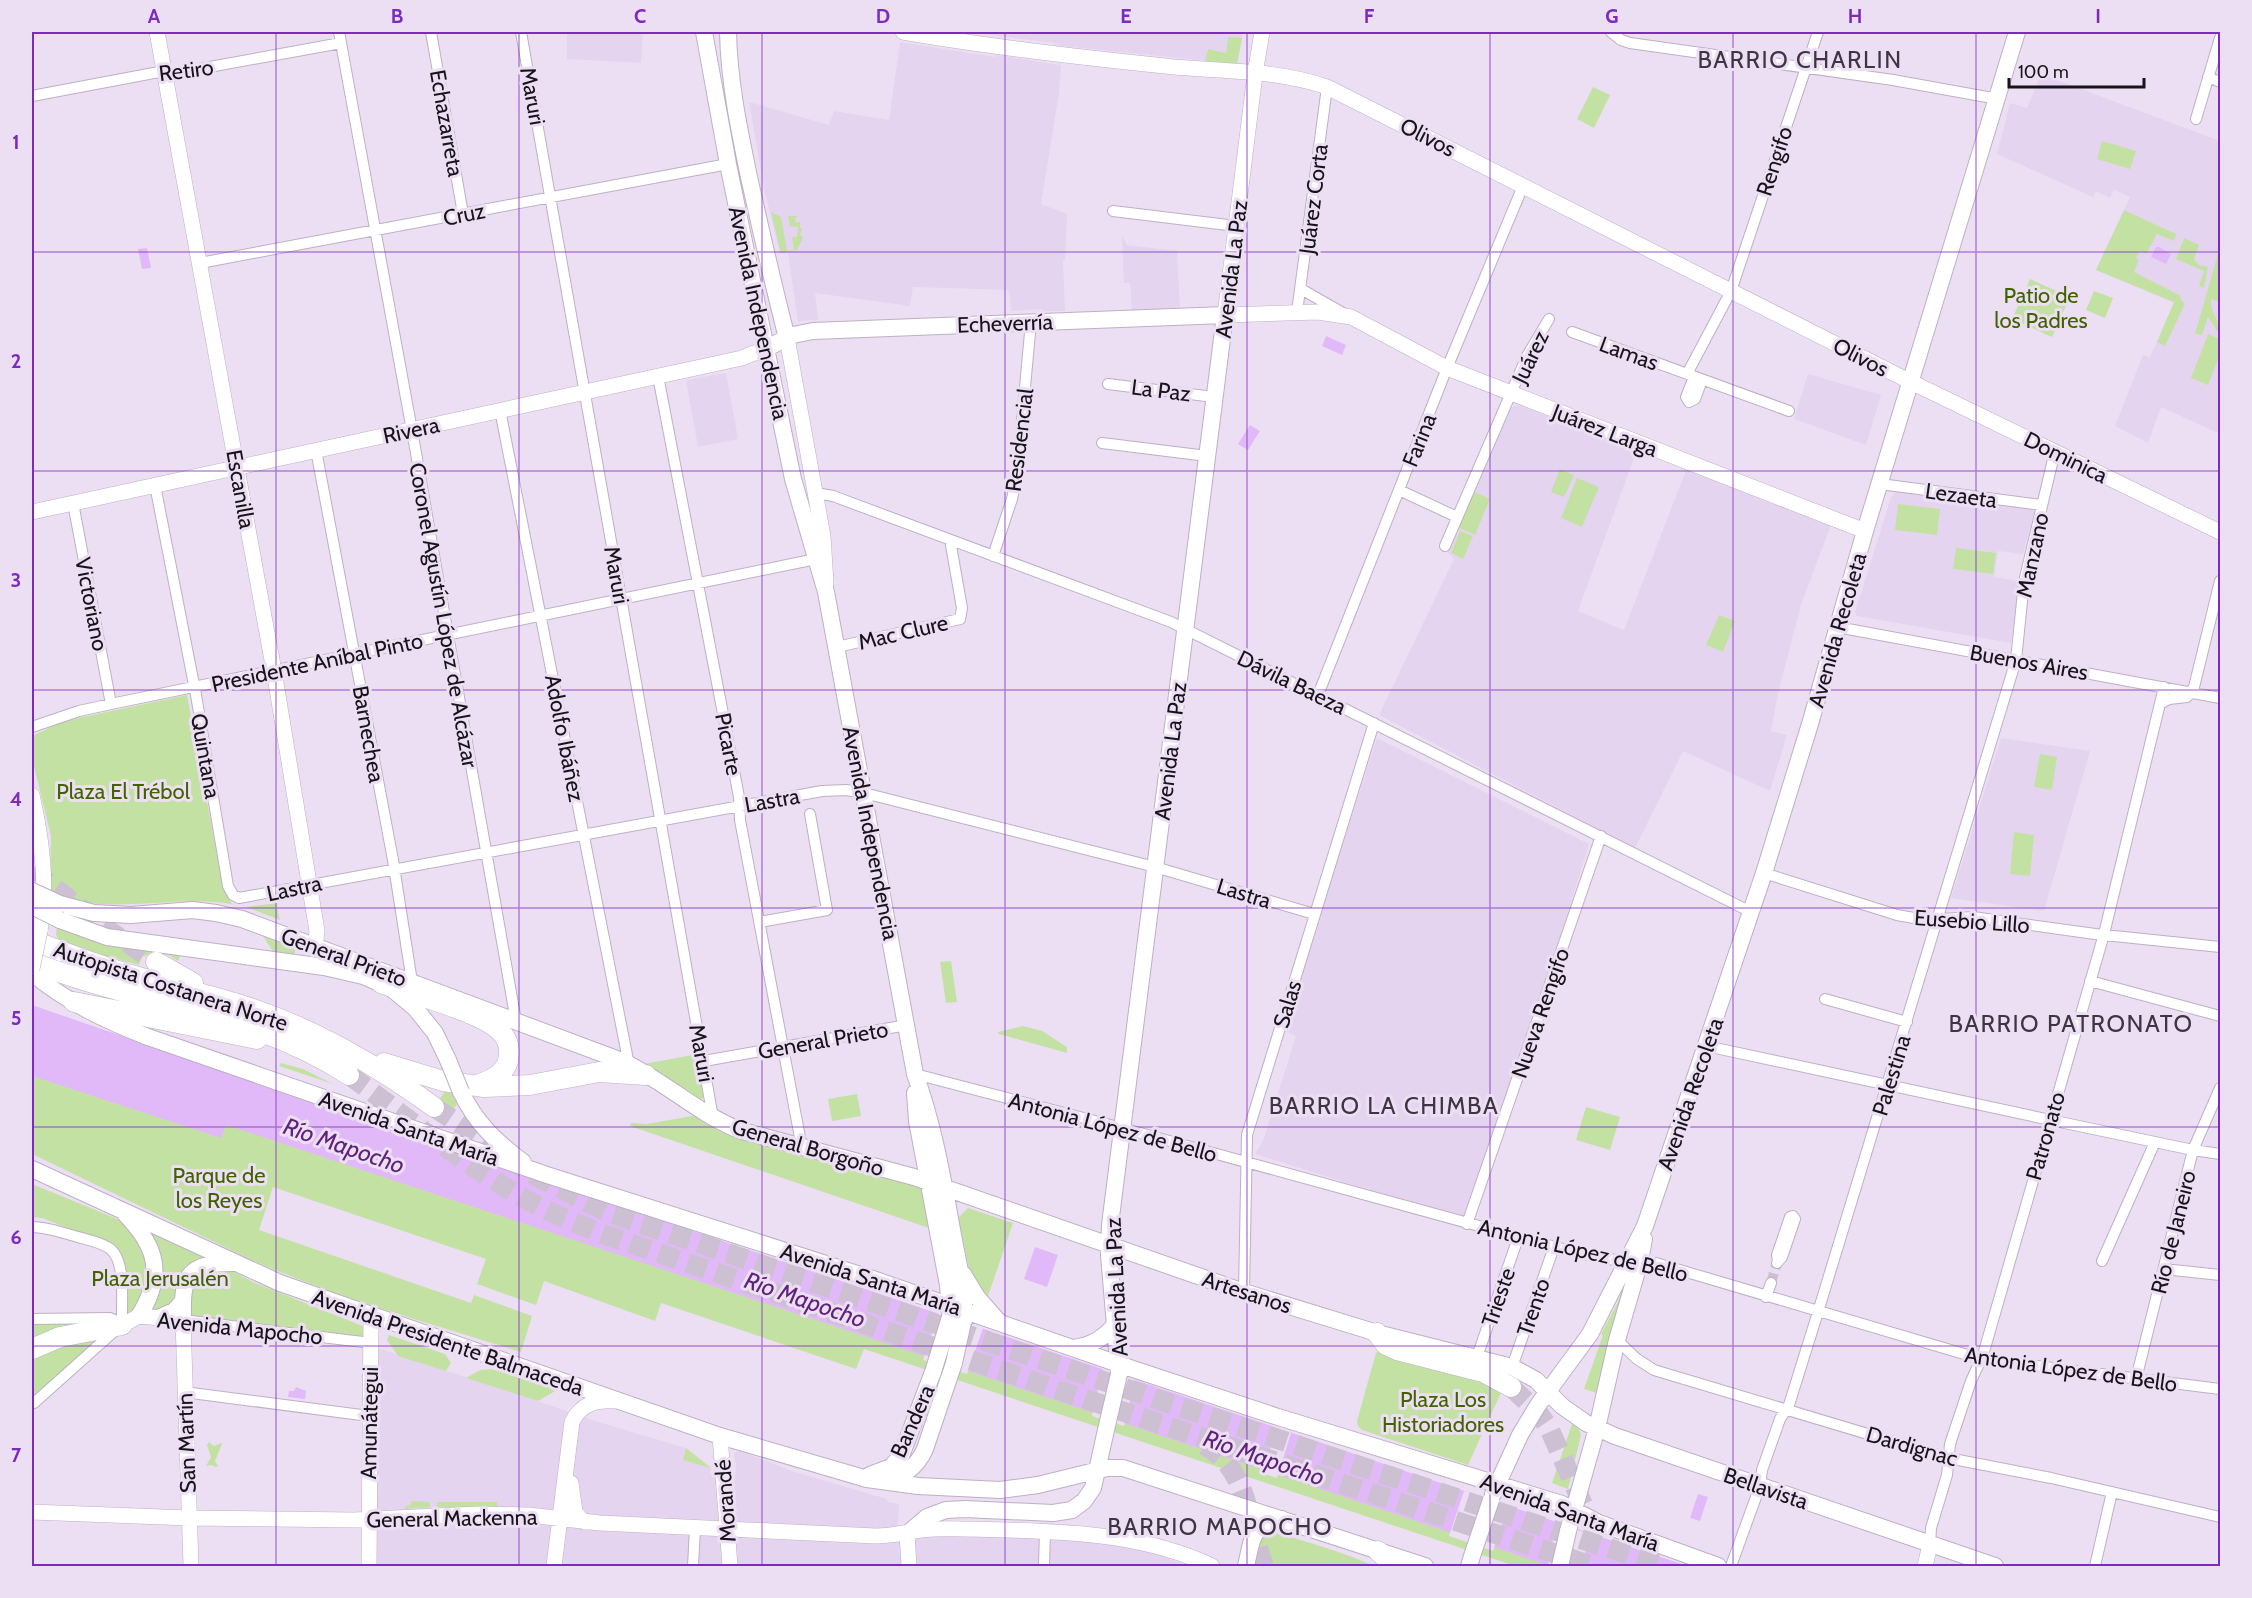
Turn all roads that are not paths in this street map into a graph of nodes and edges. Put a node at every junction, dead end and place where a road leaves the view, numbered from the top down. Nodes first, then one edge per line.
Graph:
1 (157, 32) edge
2 (339, 32) edge
3 (431, 32) edge
4 (521, 32) edge
5 (704, 32) edge
6 (728, 32) edge
7 (903, 32) edge
8 (1262, 32) edge
9 (1611, 32) edge
10 (1818, 32) edge
11 (2018, 32) edge
12 (2220, 38) edge
13 (341, 43) junction
14 (1806, 67) junction
15 (165, 73) junction
16 (1255, 74) junction
17 (2208, 77) junction
18 (2220, 82) edge
19 (1327, 87) junction
20 (32, 96) edge
21 (1998, 99) junction
22 (2196, 119) dead end
23 (728, 164) junction
24 (1523, 186) junction
25 (551, 198) junction
26 (1113, 211) dead end
27 (463, 214) junction
28 (1236, 226) junction
29 (375, 230) junction
30 (200, 263) junction
31 (1301, 289) junction
32 (1731, 291) junction
33 (1298, 312) junction
34 (1225, 315) junction
35 (1351, 317) junction
36 (1549, 319) dead end
37 (1031, 322) junction
38 (1572, 332) dead end
39 (787, 338) junction
40 (767, 348) junction
41 (1447, 368) junction
42 (658, 376) junction
43 (1694, 377) junction
44 (1911, 382) junction
45 (1108, 384) dead end
46 (585, 392) junction
47 (1511, 394) junction
48 (1214, 397) junction
49 (501, 410) junction
50 (1789, 411) dead end
51 (412, 430) junction
52 (1102, 443) dead end
53 (316, 450) junction
54 (2055, 452) junction
55 (1207, 456) junction
56 (237, 468) junction
57 (1880, 484) junction
58 (155, 485) junction
59 (1399, 490) junction
60 (816, 493) junction
61 (73, 503) junction
62 (2042, 506) junction
63 (32, 512) edge
64 (1457, 517) junction
65 (1865, 531) junction
66 (2220, 532) edge
67 (950, 540) junction
68 (1445, 546) dead end
69 (993, 556) junction
70 (816, 559) junction
71 (2220, 581) edge
72 (699, 583) junction
73 (826, 592) junction
74 (622, 599) junction
75 (541, 616) junction
76 (1837, 627) junction
77 (1185, 629) junction
78 (449, 635) junction
79 (837, 647) junction
80 (354, 654) junction
81 (2016, 660) junction
82 (274, 670) junction
83 (194, 687) junction
84 (2164, 687) junction
85 (2191, 693) junction
86 (1318, 695) junction
87 (2220, 698) edge
88 (111, 704) junction
89 (2160, 704) junction
90 (1374, 723) junction
91 (32, 727) edge
92 (864, 794) junction
93 (32, 795) edge
94 (740, 806) junction
95 (810, 814) dead end
96 (661, 820) junction
97 (584, 834) junction
98 (1601, 837) junction
99 (486, 852) junction
100 (1155, 867) junction
101 (393, 869) junction
102 (1764, 873) junction
103 (310, 884) junction
104 (228, 886) joint
105 (32, 891) edge
106 (32, 906) edge
107 (60, 912) junction
108 (1751, 912) junction
109 (1314, 914) junction
110 (1939, 920) junction
111 (760, 922) junction
112 (2104, 934) junction
113 (36, 936) edge
114 (312, 945) junction
115 (2220, 947) edge
116 (32, 962) edge
117 (156, 962) tunnel mouth
118 (298, 963) junction
119 (37, 980) edge
120 (2090, 981) junction
121 (412, 982) junction
122 (381, 983) junction
123 (1825, 999) dead end
124 (74, 1002) junction
125 (231, 1002) junction
126 (2220, 1016) edge
127 (516, 1021) junction
128 (1907, 1022) junction
129 (906, 1025) junction
130 (333, 1044) junction
131 (1706, 1046) junction
132 (783, 1047) junction
133 (315, 1054) junction
134 (704, 1061) junction
135 (638, 1070) junction
136 (915, 1074) junction
137 (349, 1075) tunnel mouth
138 (1888, 1085) junction
139 (2220, 1088) edge
140 (466, 1089) junction
141 (434, 1107) tunnel mouth
142 (714, 1118) junction
143 (2049, 1120) junction
144 (1122, 1128) junction
145 (2155, 1142) junction
146 (802, 1148) junction
147 (2193, 1150) junction
148 (2220, 1154) edge
149 (1246, 1162) junction
150 (32, 1169) edge
151 (547, 1175) junction
152 (937, 1185) junction
153 (120, 1209) junction
154 (1467, 1224) junction
155 (32, 1227) edge
156 (1518, 1238) junction
157 (1109, 1246) junction
158 (1554, 1247) junction
159 (1634, 1261) junction
160 (2102, 1261) dead end
161 (958, 1262) junction
162 (236, 1263) junction
163 (2164, 1269) junction
164 (2220, 1275) edge
165 (1771, 1283) tunnel mouth
166 (1244, 1292) junction
167 (1766, 1297) junction
168 (121, 1300) junction
169 (183, 1301) junction
170 (1818, 1312) junction
171 (957, 1314) junction
172 (371, 1316) junction
173 (159, 1318) junction
174 (32, 1319) edge
175 (130, 1320) junction
176 (183, 1320) junction
177 (999, 1323) junction
178 (1116, 1323) junction
179 (1377, 1333) junction
180 (1617, 1340) junction
181 (370, 1343) junction
182 (1073, 1348) junction
183 (32, 1349) edge
184 (1477, 1357) junction
185 (1981, 1359) junction
186 (1119, 1369) junction
187 (933, 1372) joint
188 (1512, 1377) junction
189 (950, 1378) joint
190 (2136, 1379) junction
191 (2220, 1389) edge
192 (1548, 1391) junction
193 (184, 1392) junction
194 (618, 1401) junction
195 (34, 1403) dead end
196 (1786, 1410) junction
197 (369, 1416) junction
198 (1597, 1428) junction
199 (720, 1436) junction
200 (1948, 1458) junction
201 (568, 1462) junction
202 (1098, 1470) junction
203 (855, 1476) junction
204 (878, 1481) junction
205 (1498, 1483) junction
206 (1760, 1486) junction
207 (2112, 1492) junction
208 (1574, 1510) junction
209 (32, 1512) edge
210 (2220, 1517) edge
211 (189, 1518) junction
212 (560, 1518) junction
213 (368, 1519) junction
214 (1282, 1519) junction
215 (584, 1522) junction
216 (695, 1529) junction
217 (727, 1530) junction
218 (1045, 1531) junction
219 (907, 1534) junction
220 (1930, 1545) junction
221 (1378, 1551) junction
222 (1471, 1560) edge
223 (191, 1566) edge
224 (369, 1566) edge
225 (554, 1566) edge
226 (693, 1566) edge
227 (730, 1566) edge
228 (909, 1566) edge
229 (1044, 1566) edge
230 (1212, 1566) edge
231 (1246, 1566) edge
232 (1395, 1566) edge
233 (1425, 1566) edge
234 (1560, 1566) edge
235 (1718, 1566) edge
236 (1731, 1566) edge
237 (1925, 1566) edge
238 (1995, 1566) edge
239 (2095, 1566) edge

1 - 15 street, Escanilla
2 - 13 street, Coronel Agustín López de Alcázar
3 - 27 street, Echazarreta
4 - 25 street, Maruri
5 - 23 main road, Avenida Independencia
6 - 39 main road, Avenida Independencia
7 - 16 street, Olivos
8 - 16 street, Avenida La Paz
9 - 14 street
10 - 14 street, Rengifo
11 - 21 main road, Avenida Recoleta
12 - 17 street
13 - 15 street, Retiro
13 - 29 street, Coronel Agustín López de Alcázar
14 - 21 street
14 - 32 street, Rengifo
15 - 20 street, Retiro
15 - 30 street, Escanilla
16 - 19 street, Olivos
16 - 28 street, Avenida La Paz
17 - 18 street
17 - 22 street
19 - 24 street, Olivos
19 - 31 street, Juárez Corta
21 - 44 main road, Avenida Recoleta
23 - 25 street, Cruz
23 - 40 main road, Avenida Independencia
24 - 32 street, Olivos
24 - 41 street, Farina
25 - 27 street, Cruz
25 - 46 street, Maruri
26 - 28 street
27 - 29 street, Cruz
28 - 34 street, Avenida La Paz
29 - 30 street, Cruz
29 - 51 street, Coronel Agustín López de Alcázar
30 - 56 street, Escanilla
31 - 33 street, Juárez Corta
31 - 35 street, Juárez Larga
32 - 43 street, Lamas
32 - 44 street, Olivos
33 - 34 street, Juárez Larga
33 - 35 street, Juárez Larga
34 - 37 main road, Echeverría
34 - 48 main road, Avenida La Paz
35 - 41 street, Juárez Larga
36 - 47 street, Juárez
37 - 39 main road, Echeverría
37 - 69 street, Residencial
38 - 43 street, Lamas
39 - 40 main road, Rivera
39 - 60 street, Avenida Independencia
40 - 42 street, Rivera
40 - 70 main road, Avenida Independencia
41 - 47 street, Juárez Larga
41 - 59 street, Farina
42 - 46 street, Rivera
42 - 72 street, Picarte
43 - 50 street, Lamas
44 - 54 street, Dominica
44 - 57 main road, Avenida Recoleta
45 - 48 street, La Paz
46 - 49 street, Rivera
46 - 74 street, Maruri
47 - 64 street, Juárez
47 - 65 street, Juárez Larga
48 - 55 main road, Avenida La Paz
49 - 51 street, Rivera
49 - 75 street, Adolfo Ibáñez
51 - 53 street, Rivera
51 - 78 street, Coronel Agustín López de Alcázar
52 - 55 street
53 - 56 street, Rivera
53 - 80 street, Barnechea
54 - 62 street, Manzano
54 - 66 street, Dominica
55 - 77 main road, Avenida La Paz
56 - 58 street, Rivera
56 - 82 street, Escanilla
57 - 62 street, Lezaeta
57 - 65 main road, Avenida Recoleta
58 - 61 street, Rivera
58 - 83 street, Quintana
59 - 64 street
59 - 86 street, Farina
60 - 67 street, Dávila Baeza
60 - 73 street, Avenida Independencia
61 - 63 street, Rivera
61 - 88 street, Victoriano
62 - 81 street, Manzano
64 - 68 street, Juárez
65 - 76 main road, Avenida Recoleta
67 - 69 street, Dávila Baeza
67 - 79 street, Mac Clure
69 - 77 street, Dávila Baeza
70 - 72 street, Presidente Aníbal Pinto
70 - 73 main road, Avenida Independencia
71 - 85 street
72 - 74 street, Presidente Aníbal Pinto
72 - 94 street, Picarte
73 - 79 main road, Avenida Independencia
74 - 75 street, Presidente Aníbal Pinto
74 - 96 street, Maruri
75 - 78 street, Presidente Aníbal Pinto
75 - 97 street, Adolfo Ibáñez
76 - 81 street, Buenos Aires
76 - 102 main road, Avenida Recoleta
77 - 86 street, Dávila Baeza
77 - 100 main road, Avenida La Paz
78 - 80 street, Presidente Aníbal Pinto
78 - 99 street, Coronel Agustín López de Alcázar
79 - 92 main road, Avenida Independencia
80 - 82 street, Presidente Aníbal Pinto
80 - 101 street, Barnechea
81 - 84 street, Buenos Aires
81 - 110 street, Palestina
82 - 83 street, Presidente Aníbal Pinto
82 - 103 street, Escanilla
83 - 88 street, Presidente Aníbal Pinto
83 - 104 street, Quintana
84 - 85 street, Buenos Aires
84 - 89 street, Patronato
85 - 87 street, Buenos Aires
85 - 89 street
86 - 90 street, Dávila Baeza
88 - 91 street, Presidente Aníbal Pinto
89 - 112 street, Patronato
90 - 98 street, Dávila Baeza
90 - 109 street, Salas
92 - 94 street, Lastra
92 - 100 street, Lastra
92 - 129 main road, Avenida Independencia
93 - 113 street
94 - 96 street, Lastra
94 - 111 street, Picarte
95 - 111 street
96 - 97 street, Lastra
96 - 134 street, Maruri
97 - 99 street, Lastra
97 - 135 street, Adolfo Ibáñez
98 - 108 street, Dávila Baeza
98 - 154 street, Nueva Rengifo
99 - 101 street, Lastra
99 - 127 street, Coronel Agustín López de Alcázar
100 - 109 street, Lastra
100 - 144 main road, Avenida La Paz
101 - 103 street, Lastra
101 - 121 street, Barnechea
102 - 108 main road, Avenida Recoleta
102 - 110 street, Eusebio Lillo
103 - 104 street, Lastra
103 - 114 street, Escanilla
105 - 107 main road, General Prieto, bridge
106 - 107 main road, General Prieto, bridge
107 - 114 main road, General Prieto
107 - 118 main road, General Prieto
108 - 131 main road, Avenida Recoleta
109 - 149 street, Salas
110 - 112 street, Eusebio Lillo
110 - 128 street, Palestina
111 - 132 street, Picarte
112 - 115 street, Eusebio Lillo
112 - 120 street, Patronato
113 - 119 street, bridge
113 - 125 highway, Autopista Costanera Norte
114 - 118 main road
114 - 121 main road, General Prieto
116 - 133 highway, Autopista Costanera Norte
117 - 125 highway
118 - 122 main road, General Prieto
119 - 124 main road, Avenida Santa María
120 - 126 street
120 - 143 street, Patronato
121 - 127 main road, General Prieto
122 - 140 main road, General Prieto, bridge
122 - 140 highway
123 - 128 street
124 - 133 highway
124 - 151 main road, Avenida Santa María
125 - 130 highway, Autopista Costanera Norte
127 - 135 main road, General Prieto
128 - 138 street, Palestina
129 - 132 street, General Prieto
129 - 136 main road, Avenida Independencia
130 - 140 highway
130 - 141 highway, Autopista Costanera Norte
131 - 138 street
131 - 159 main road, Avenida Recoleta
132 - 134 street, General Prieto
132 - 146 street, Picarte
133 - 137 highway, Autopista Costanera Norte
134 - 142 street, Maruri
135 - 140 highway
135 - 142 main road, General Borgoño
136 - 144 street, Antonia López de Bello
136 - 152 main road, Avenida Independencia
138 - 143 street
138 - 170 street, Palestina
139 - 147 street, Río de Janeiro
140 - 151 main road, General Prieto
142 - 146 main road, General Borgoño
143 - 145 street
143 - 185 street, Patronato
144 - 149 street, Antonia López de Bello
144 - 157 main road, Avenida La Paz
145 - 147 street
145 - 160 street
146 - 152 main road, General Borgoño
147 - 148 street
147 - 163 street, Río de Janeiro
149 - 154 street, Antonia López de Bello
149 - 166 street, Salas
150 - 153 main road, Avenida Presidente Balmaceda
151 - 171 main road, Avenida Santa María
152 - 157 main road, Artesanos
152 - 161 main road, Avenida Independencia
152 - 171 main road, Avenida Independencia
153 - 162 main road, Avenida Presidente Balmaceda
153 - 175 main road
154 - 156 street, Antonia López de Bello
155 - 168 street
156 - 158 street, Antonia López de Bello
156 - 184 street, Trieste
157 - 166 main road, Artesanos
157 - 178 main road, Avenida La Paz
158 - 159 street, Antonia López de Bello
158 - 188 street, Trento
159 - 167 street, Antonia López de Bello
159 - 180 main road, Avenida Recoleta
159 - 192 main road, Avenida Recoleta
161 - 171 main road, Avenida Independencia
161 - 177 main road
162 - 169 main road
162 - 172 main road, Avenida Presidente Balmaceda
163 - 164 street
163 - 190 street, Río de Janeiro
165 - 167 street
166 - 179 main road, Artesanos
167 - 170 street, Antonia López de Bello
168 - 175 street
168 - 175 street
169 - 173 main road
169 - 176 main road
170 - 185 street, Antonia López de Bello
170 - 196 street, Palestina
171 - 177 main road, Avenida Santa María
171 - 187 main road, Avenida Independencia, bridge
171 - 189 main road, Avenida Independencia, bridge
172 - 181 street, Amunátegui
172 - 194 main road, Avenida Presidente Balmaceda
173 - 175 street, Avenida Mapocho
173 - 176 street, Avenida Mapocho
174 - 175 street
175 - 183 highway
175 - 195 street
176 - 181 street, Avenida Mapocho
176 - 193 street, San Martín
177 - 182 main road, Avenida Santa María
178 - 182 main road
178 - 186 main road, Avenida La Paz
179 - 184 main road, Artesanos
179 - 188 highway
180 - 196 street, Dardignac
180 - 198 main road, Avenida Recoleta
181 - 197 street, Amunátegui
182 - 186 main road, Avenida Santa María
184 - 188 main road, Artesanos
185 - 190 street, Antonia López de Bello
185 - 200 street, Patronato
186 - 202 main road, Avenida La Paz, bridge
186 - 205 main road, Avenida Santa María
187 - 203 main road, Bandera
188 - 192 main road, Artesanos
189 - 204 main road, Bandera
190 - 191 street, Antonia López de Bello
192 - 198 main road, Bellavista
192 - 205 main road, Avenida Recoleta
193 - 197 street
193 - 211 street, San Martín
194 - 199 main road, Avenida Presidente Balmaceda
194 - 201 street
196 - 200 street, Dardignac
196 - 206 street, Palestina
197 - 213 street, Amunátegui
198 - 206 main road, Bellavista
198 - 208 main road, Avenida Recoleta
199 - 203 main road, Avenida Presidente Balmaceda
199 - 217 street, Morandé
200 - 207 street, Dardignac
200 - 220 street, Patronato
201 - 212 street
201 - 215 street
202 - 204 main road, Avenida Presidente Balmaceda
202 - 214 main road, Avenida Presidente Balmaceda
202 - 219 main road, Avenida La Paz
203 - 204 main road, Avenida Presidente Balmaceda
205 - 208 main road, Avenida Santa María
205 - 222 main road, Avenida Recoleta, bridge
206 - 220 main road, Bellavista
206 - 236 street, Palestina
207 - 210 street, Dardignac
207 - 239 street
208 - 234 main road, Avenida Recoleta, bridge
208 - 235 main road, Avenida Santa María
209 - 211 street, General Mackenna
211 - 213 street, General Mackenna
211 - 223 street, San Martín
212 - 213 street, General Mackenna
212 - 215 street, General Mackenna
212 - 225 street
213 - 224 street, Amunátegui
214 - 221 main road, Avenida Presidente Balmaceda
214 - 231 main road
215 - 216 street, General Mackenna
216 - 217 street, General Mackenna
216 - 226 street
217 - 219 street, General Mackenna
217 - 227 street, Morandé
218 - 219 street, General Mackenna
218 - 229 street
218 - 230 street, General Mackenna
219 - 228 street
220 - 237 street, Patronato
220 - 238 main road, Bellavista
221 - 232 highway
221 - 233 main road, Avenida Presidente Balmaceda

